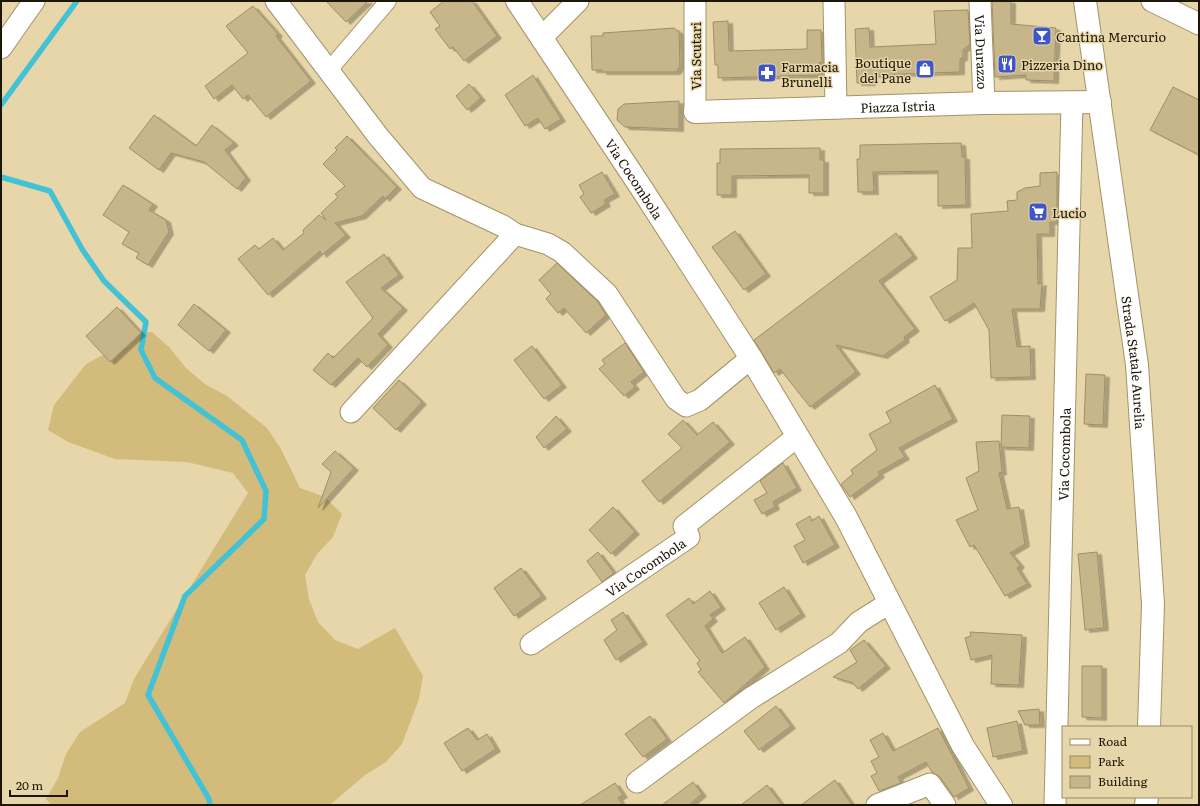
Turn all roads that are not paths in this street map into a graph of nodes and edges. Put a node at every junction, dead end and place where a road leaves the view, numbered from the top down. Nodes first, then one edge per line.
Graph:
1 (34, 1) edge
2 (276, 1) edge
3 (388, 1) edge
4 (517, 1) edge
5 (578, 1) edge
6 (695, 1) edge
7 (834, 1) edge
8 (980, 1) edge
9 (1085, 1) edge
10 (1152, 1) edge
11 (1199, 24) edge
12 (541, 38) junction
13 (1, 48) edge
14 (329, 70) junction
15 (1100, 102) junction
16 (984, 103) junction
17 (1072, 103) junction
18 (836, 108) junction
19 (695, 112) joint
20 (515, 234) junction
21 (751, 358) junction
22 (351, 412) dead end
23 (798, 436) junction
24 (889, 603) junction
25 (531, 644) dead end
26 (1149, 726) edge
27 (637, 782) dead end
28 (1000, 804) edge
29 (877, 805) edge
30 (945, 805) edge
31 (1055, 805) edge

1 - 13 street
2 - 14 street
3 - 14 street
4 - 12 street, Via Cocombola
5 - 12 street
6 - 19 street, Via Scutari
7 - 18 street
8 - 16 street, Via Durazzo
9 - 15 street, Strada Statale Aurelia
10 - 11 street
12 - 21 street, Via Cocombola
14 - 20 street
15 - 17 street, Piazza Istria
15 - 26 street, Strada Statale Aurelia
16 - 17 street, Piazza Istria
16 - 18 street, Piazza Istria
17 - 31 street, Via Cocombola
18 - 19 street, Piazza Istria
20 - 21 street
20 - 22 street
21 - 23 street, Via Cocombola
23 - 24 street, Via Cocombola
23 - 25 street, Via Cocombola
24 - 27 street
24 - 28 street, Via Cocombola
29 - 30 street

